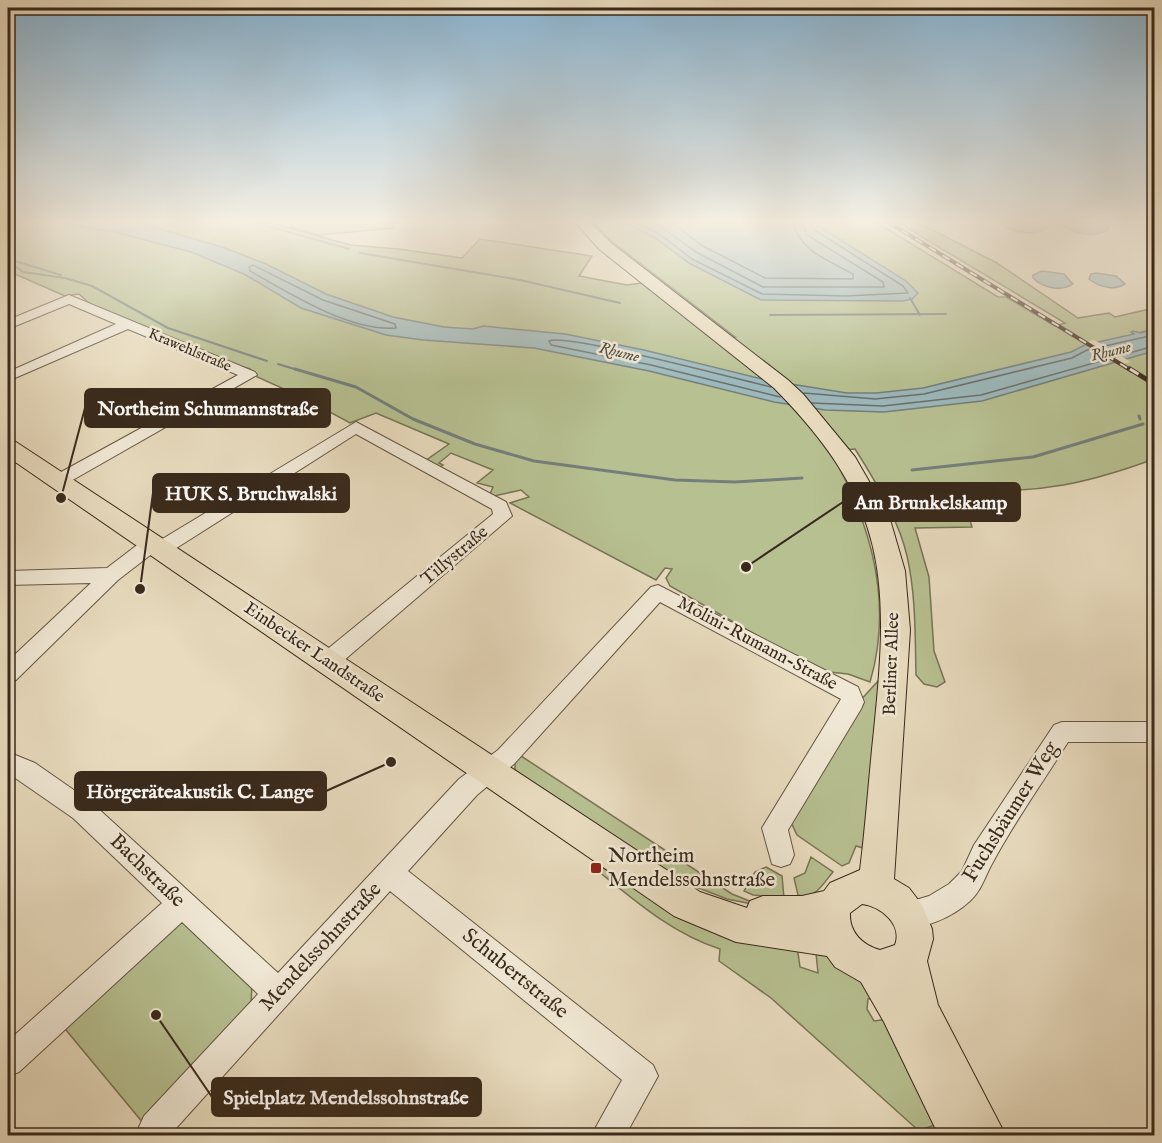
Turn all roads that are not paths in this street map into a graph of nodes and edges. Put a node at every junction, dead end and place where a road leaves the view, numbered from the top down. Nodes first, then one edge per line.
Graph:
1 (643, 275) edge
2 (127, 324) junction
3 (8, 325) edge
4 (8, 377) edge
5 (8, 447) edge
6 (58, 481) junction
7 (156, 546) junction
8 (111, 575) junction
9 (8, 578) edge
10 (658, 592) joint
11 (327, 662) junction
12 (8, 674) edge
13 (1155, 732) edge
14 (8, 762) edge
15 (489, 770) junction
16 (782, 855) dead end
17 (621, 858) junction
18 (389, 873) junction
19 (875, 888) junction
20 (181, 904) junction
21 (833, 906) junction
22 (909, 915) junction
23 (838, 941) junction
24 (890, 963) junction
25 (278, 993) junction
26 (8, 1060) edge
27 (155, 1127) dead end
28 (607, 1136) edge
29 (962, 1136) edge
30 (985, 1136) edge

1 - 19 main road, Berliner Allee
2 - 3 street
2 - 4 street
2 - 6 street, Krawehlstraße
5 - 6 main road, Einbecker Landstraße
6 - 7 main road, Einbecker Landstraße
7 - 8 street
7 - 11 main road, Einbecker Landstraße
7 - 11 street, Tillystraße
8 - 9 street
8 - 12 street
10 - 15 street, Mendelssohnstraße
10 - 16 street, Molini-Rumann-Straße
11 - 15 main road, Einbecker Landstraße
13 - 22 street, Fuchsbäumer Weg
14 - 20 street, Bachstraße
15 - 17 main road, Einbecker Landstraße
15 - 18 street, Mendelssohnstraße
17 - 21 main road, Einbecker Landstraße
17 - 23 main road, Einbecker Landstraße
18 - 25 street, Mendelssohnstraße
18 - 28 street, Schubertstraße
19 - 21 main road
19 - 22 main road
20 - 25 street, Bachstraße
20 - 26 street
21 - 23 main road
22 - 24 main road
23 - 24 main road
24 - 29 main road
24 - 30 main road
25 - 27 street, Mendelssohnstraße

